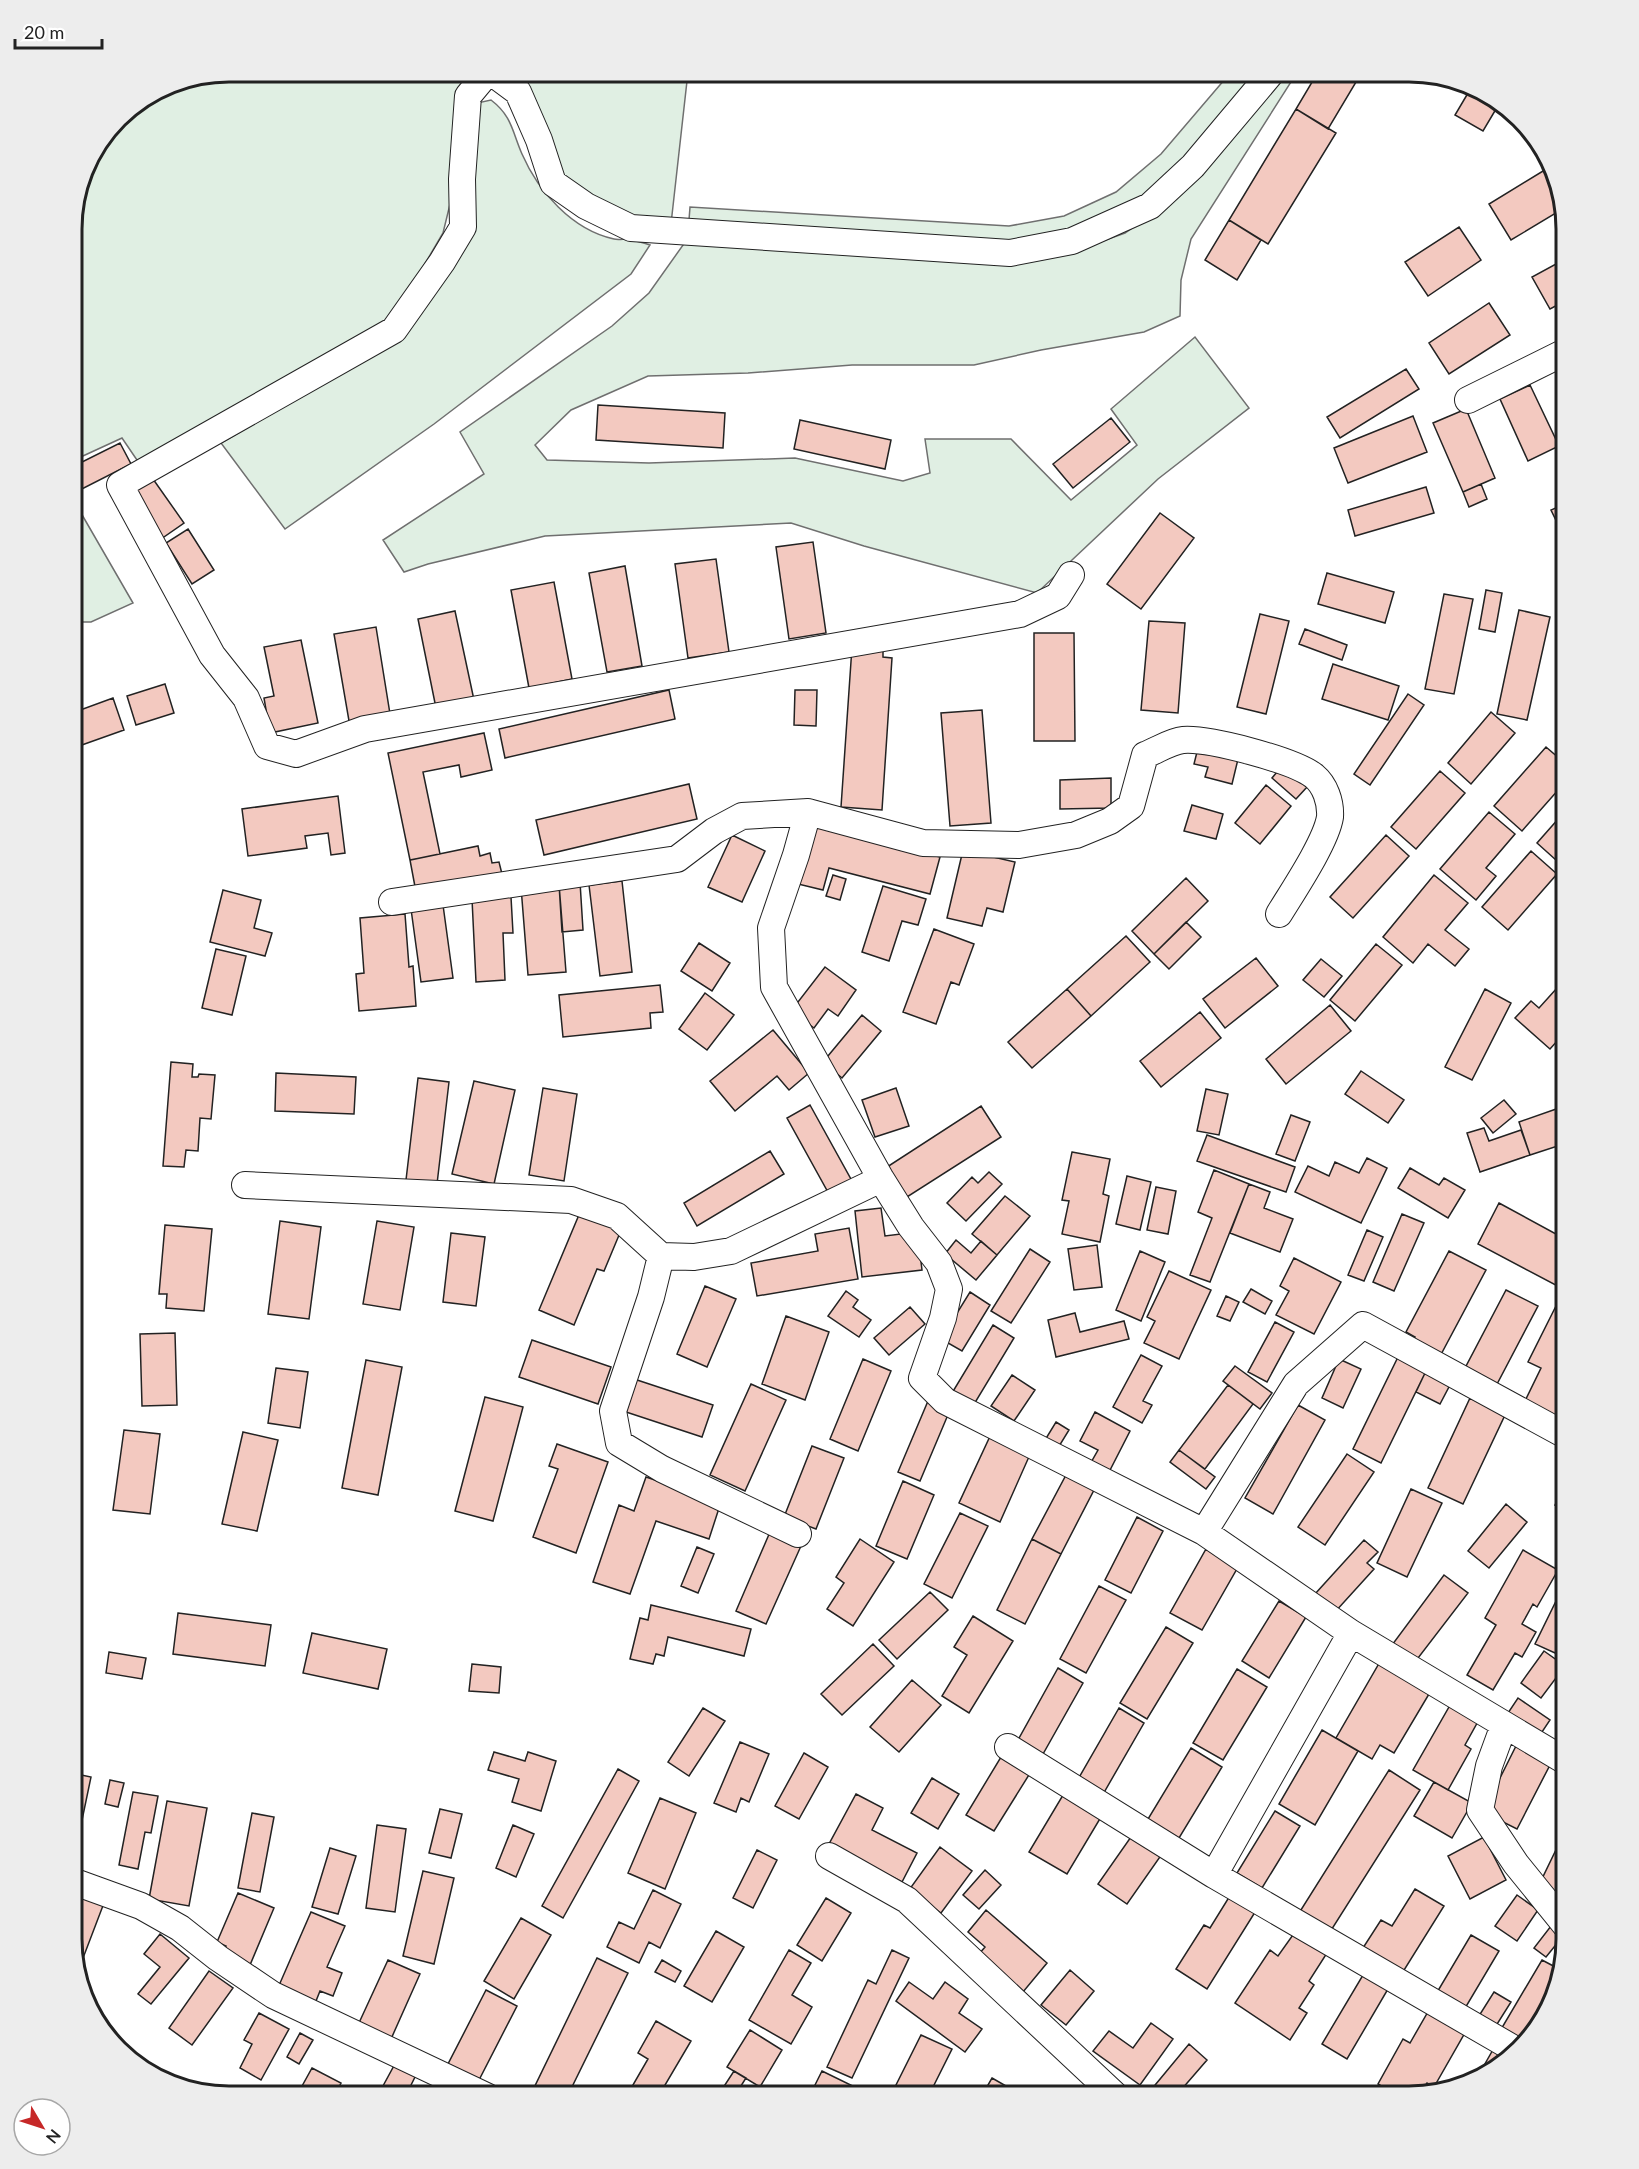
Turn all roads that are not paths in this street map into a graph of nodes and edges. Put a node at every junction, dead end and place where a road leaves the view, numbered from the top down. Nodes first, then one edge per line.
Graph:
1 (479, 83) edge
2 (505, 83) edge
3 (1263, 83) edge
4 (1556, 356) edge
5 (1467, 400) dead end
6 (1071, 575) dead end
7 (808, 812) junction
8 (392, 902) dead end
9 (1279, 914) dead end
10 (881, 1179) junction
11 (245, 1185) dead end
12 (661, 1256) junction
13 (1556, 1430) edge
14 (1204, 1532) junction
15 (798, 1534) dead end
16 (1351, 1633) junction
17 (1504, 1725) junction
18 (1008, 1747) dead end
19 (1556, 1756) edge
20 (829, 1856) dead end
21 (1214, 1875) junction
22 (82, 1885) edge
23 (1556, 1914) edge
24 (1510, 2046) edge
25 (465, 2086) edge
26 (1105, 2086) edge

1 - 6 street
2 - 3 street
4 - 5 street
7 - 8 street
7 - 9 street
7 - 10 street
10 - 12 street
10 - 14 street
11 - 12 street
12 - 15 street
13 - 14 street
14 - 16 street
16 - 17 street
16 - 21 street
17 - 19 street
17 - 23 street
18 - 21 street
20 - 26 street
21 - 24 street
22 - 25 street

